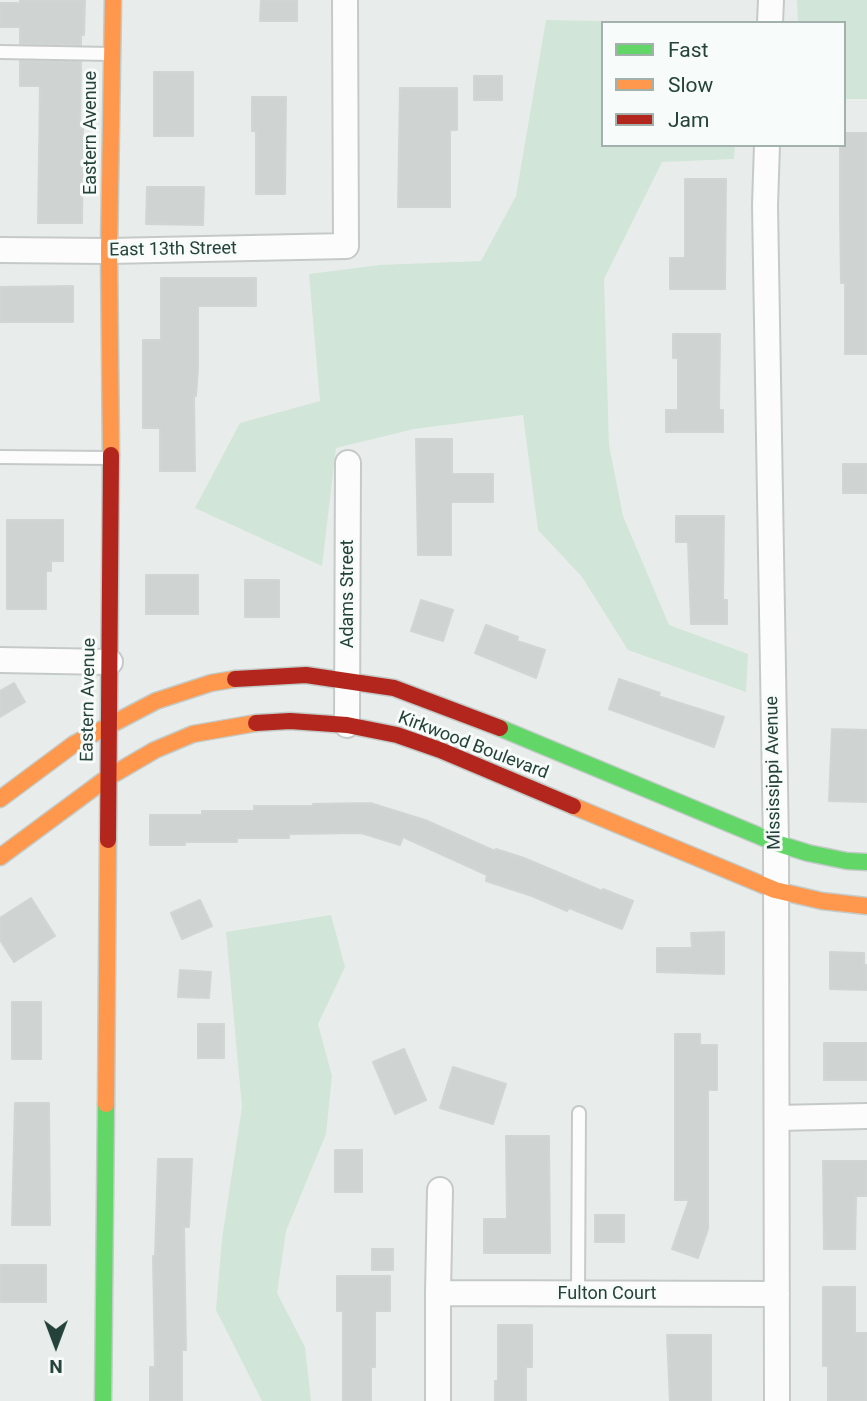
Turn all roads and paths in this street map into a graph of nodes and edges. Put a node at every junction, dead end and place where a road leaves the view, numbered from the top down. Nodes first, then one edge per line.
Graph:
1 (113, 0) edge
2 (345, 0) edge
3 (771, 0) edge
4 (770, 21) edge
5 (0, 52) edge
6 (111, 54) junction
7 (767, 147) edge
8 (0, 250) edge
9 (109, 251) junction
10 (0, 457) edge
11 (111, 458) junction
12 (348, 463) dead end
13 (0, 660) edge
14 (110, 662) junction
15 (348, 681) junction
16 (109, 724) junction
17 (347, 725) junction
18 (107, 778) junction
19 (0, 799) edge
20 (776, 843) junction
21 (0, 857) edge
22 (867, 862) edge
23 (775, 890) junction
24 (867, 906) edge
25 (579, 1113) dead end
26 (867, 1116) edge
27 (777, 1118) junction
28 (440, 1190) dead end
29 (438, 1293) junction
30 (578, 1293) junction
31 (776, 1294) junction
32 (103, 1401) edge
33 (438, 1401) edge
34 (777, 1401) edge

1 - 6 street, Eastern Avenue
2 - 9 street, East 13th Street
3 - 4 street
5 - 6 lane
6 - 9 street, Eastern Avenue
7 - 20 street, Mississippi Avenue
8 - 9 street, East 13th Street
9 - 11 street, Eastern Avenue
10 - 11 lane
11 - 14 street, Eastern Avenue
12 - 15 street, Adams Street
13 - 14 street
14 - 16 street, Eastern Avenue
15 - 16 street, Kirkwood Boulevard
15 - 17 street, Adams Street
15 - 20 street, Kirkwood Boulevard
16 - 18 street, Eastern Avenue
16 - 19 street, Kirkwood Boulevard
17 - 18 street, Kirkwood Boulevard
17 - 23 street, Kirkwood Boulevard
18 - 21 street, Kirkwood Boulevard
18 - 32 street, Eastern Avenue
20 - 22 street, Kirkwood Boulevard
20 - 23 street, Mississippi Avenue
23 - 24 street, Kirkwood Boulevard
23 - 27 street, Mississippi Avenue
25 - 30 lane
26 - 27 street
27 - 31 street, Mississippi Avenue
28 - 29 street
29 - 30 street, Fulton Court
29 - 33 street
30 - 31 street, Fulton Court
31 - 34 street, Mississippi Avenue

